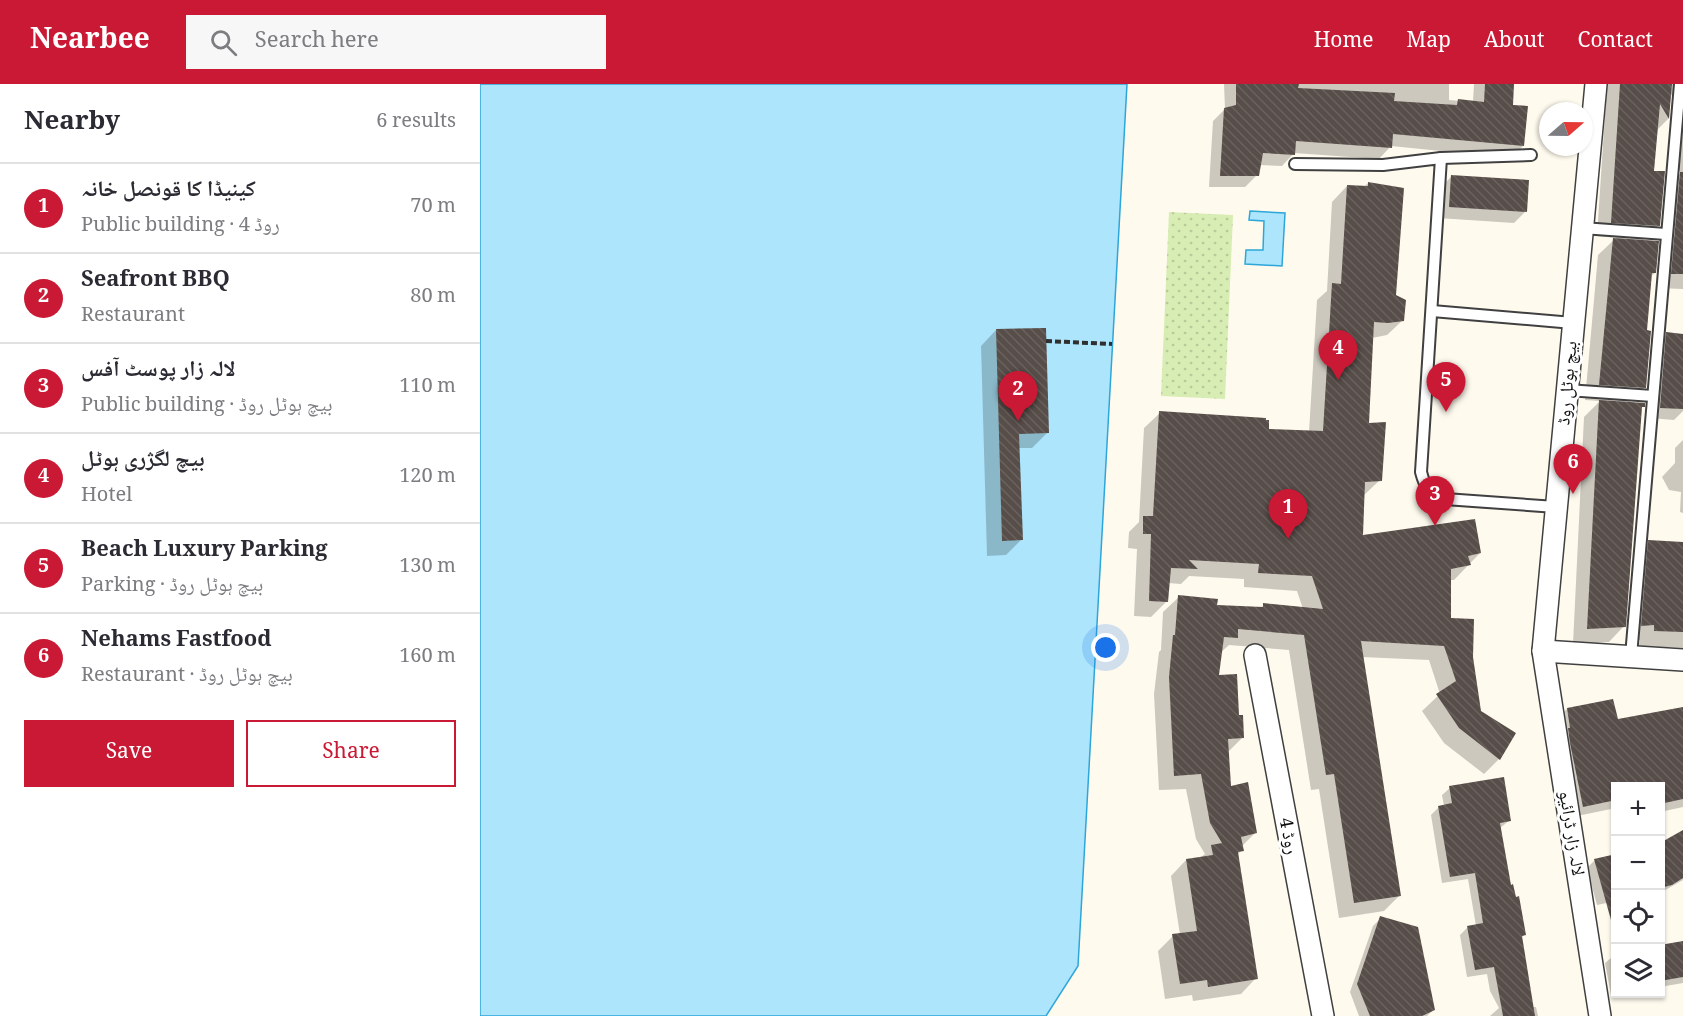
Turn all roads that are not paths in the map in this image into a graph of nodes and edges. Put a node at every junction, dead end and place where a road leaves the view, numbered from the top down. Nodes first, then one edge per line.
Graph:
1 (1596, 84) edge
2 (1680, 84) edge
3 (1531, 155) dead end
4 (1440, 158) junction
5 (1295, 164) dead end
6 (1582, 228) junction
7 (1666, 234) junction
8 (1432, 311) junction
9 (1573, 323) junction
10 (1567, 390) junction
11 (1653, 396) junction
12 (1556, 507) junction
13 (1543, 651) junction
14 (1255, 656) dead end
15 (1631, 656) junction
16 (1683, 660) edge
17 (1323, 1016) edge
18 (1600, 1016) edge

1 - 6 street, بیچ ہوٹل روڈ
2 - 7 lane
3 - 4 lane
4 - 5 lane
4 - 8 lane
6 - 7 lane
6 - 9 street, بیچ ہوٹل روڈ
7 - 11 lane
8 - 9 lane
8 - 12 lane
9 - 10 street, بیچ ہوٹل روڈ
10 - 11 lane
10 - 12 street, بیچ ہوٹل روڈ
11 - 15 lane
12 - 13 street, بیچ ہوٹل روڈ
13 - 15 street
13 - 18 street, لالہ زار ڈرائیو
14 - 17 street, روڈ 4
15 - 16 street

